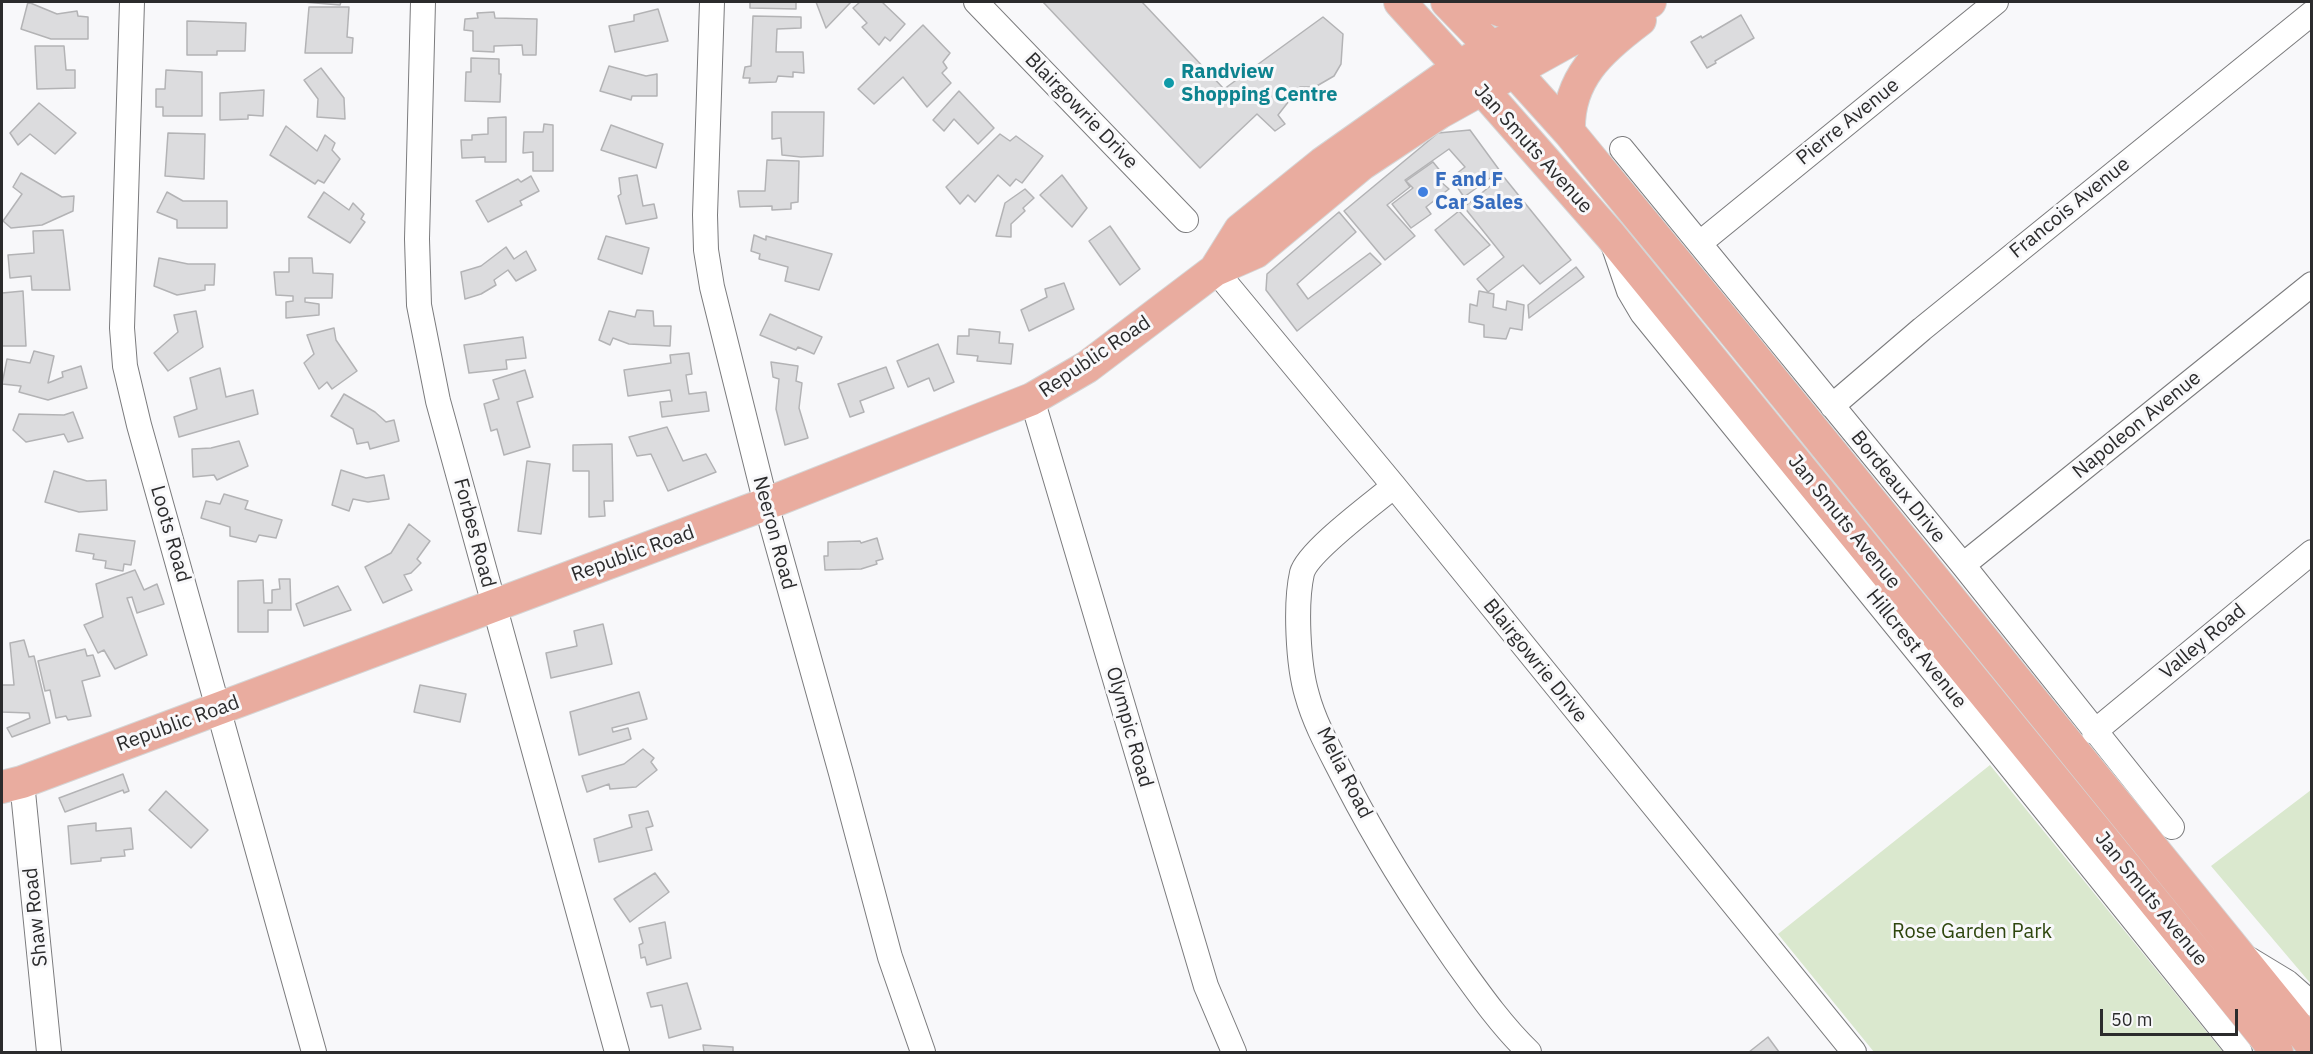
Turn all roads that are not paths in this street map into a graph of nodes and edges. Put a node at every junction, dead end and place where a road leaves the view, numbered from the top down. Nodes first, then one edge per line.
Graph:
1 (132, 2) edge
2 (423, 2) edge
3 (712, 2) edge
4 (976, 2) edge
5 (1400, 2) edge
6 (1447, 2) edge
7 (1478, 2) edge
8 (1605, 2) edge
9 (1650, 2) edge
10 (1664, 2) edge
11 (1996, 2) edge
12 (2312, 13) edge
13 (1562, 17) junction
14 (1491, 47) junction
15 (1459, 68) junction
16 (1514, 71) junction
17 (1482, 90) junction
18 (1569, 132) junction
19 (1622, 149) dead end
20 (1186, 220) dead end
21 (1610, 235) junction
22 (1700, 243) junction
23 (1215, 270) junction
24 (2312, 284) edge
25 (1032, 399) junction
26 (1832, 406) junction
27 (1394, 486) junction
28 (766, 504) junction
29 (2312, 552) edge
30 (1963, 565) junction
31 (494, 606) junction
32 (219, 708) junction
33 (2094, 732) junction
34 (8, 783) edge
35 (2172, 827) dead end
36 (2234, 950) junction
37 (2312, 1004) edge
38 (2312, 1045) edge
39 (50, 1053) edge
40 (314, 1053) edge
41 (617, 1053) edge
42 (922, 1053) edge
43 (1234, 1053) edge
44 (1529, 1053) edge
45 (1854, 1053) edge
46 (2240, 1053) edge
47 (2277, 1053) edge

1 - 32 street, Loots Road
2 - 31 street, Forbes Road
3 - 28 street, Neeron Road
4 - 20 street, Blairgowrie Drive
5 - 15 main road, Jan Smuts Avenue
6 - 14 main road, Jan Smuts Avenue
7 - 13 main road
8 - 13 main road, Republic Road
9 - 16 main road, Republic Road
10 - 18 main road
11 - 22 street, Pierre Avenue
12 - 26 street, Francois Avenue
13 - 14 main road, Republic Road
14 - 15 main road, Republic Road
14 - 16 main road, Jan Smuts Avenue
15 - 17 main road, Jan Smuts Avenue
15 - 23 main road, Republic Road
16 - 17 main road, Republic Road
16 - 18 main road, Jan Smuts Avenue
17 - 21 main road, Jan Smuts Avenue
17 - 23 main road, Republic Road
18 - 36 main road, Jan Smuts Avenue
19 - 22 street, Bordeaux Drive
21 - 46 street, Hillcrest Avenue
21 - 47 main road, Jan Smuts Avenue
22 - 26 street, Bordeaux Drive
23 - 25 main road, Republic Road
23 - 27 street, Blairgowrie Drive
24 - 30 street, Napoleon Avenue
25 - 28 main road, Republic Road
25 - 43 street, Olympic Road
26 - 30 street, Bordeaux Drive
27 - 44 street, Melia Road
27 - 45 street, Blairgowrie Drive
28 - 31 main road, Republic Road
28 - 42 street, Neeron Road
29 - 33 street, Valley Road
30 - 33 street, Bordeaux Drive
31 - 32 main road, Republic Road
31 - 41 street, Forbes Road
32 - 34 main road, Republic Road
32 - 40 street, Loots Road
33 - 35 street, Bordeaux Drive
34 - 39 street, Shaw Road
36 - 37 street
36 - 38 main road, Jan Smuts Avenue

